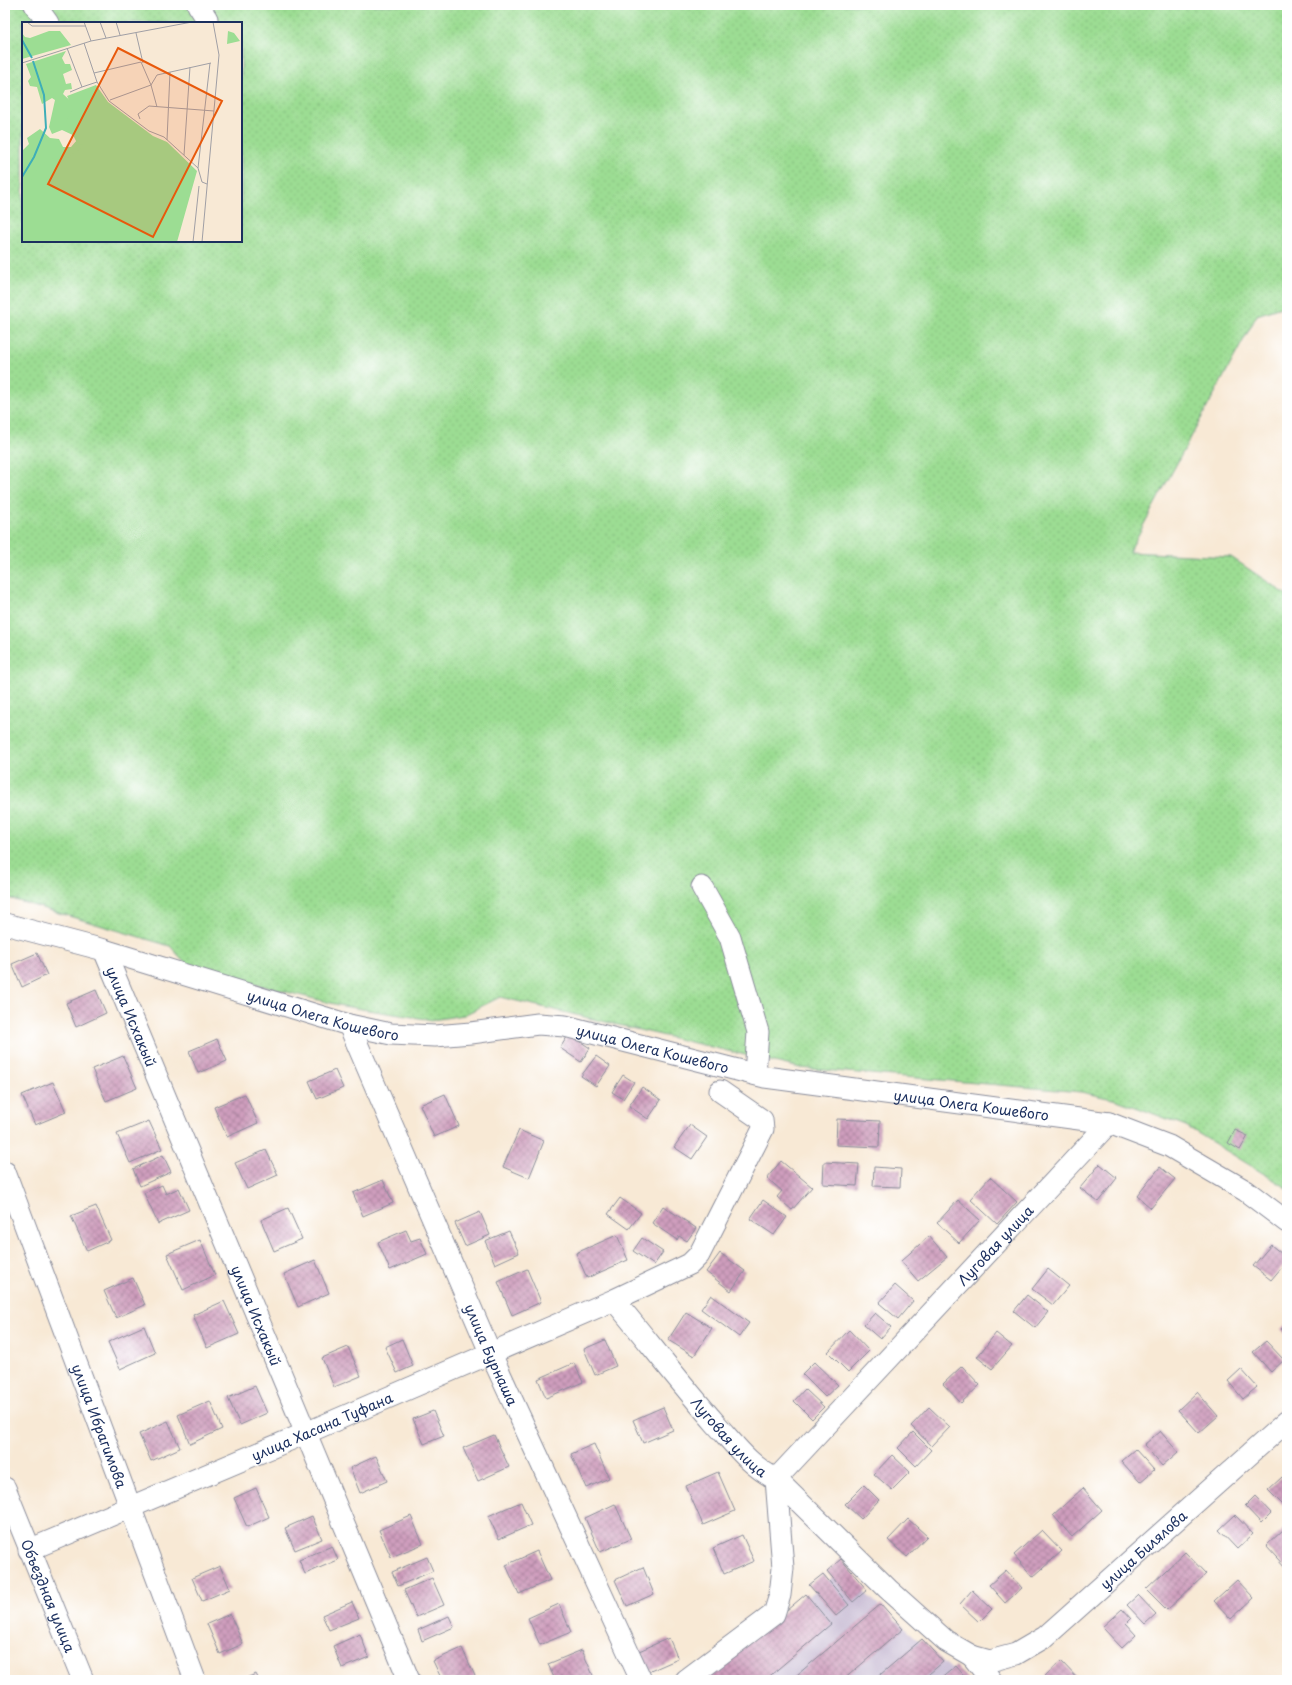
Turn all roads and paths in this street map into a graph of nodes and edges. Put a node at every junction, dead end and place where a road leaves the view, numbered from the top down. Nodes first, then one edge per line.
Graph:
1 (35, 5) edge
2 (47, 22) edge
3 (702, 887) dead end
4 (5, 924) edge
5 (104, 950) junction
6 (349, 1025) junction
7 (755, 1074) junction
8 (720, 1091) dead end
9 (1108, 1123) junction
10 (5, 1172) edge
11 (1287, 1222) edge
12 (614, 1300) junction
13 (490, 1352) junction
14 (1287, 1421) edge
15 (306, 1433) junction
16 (776, 1479) junction
17 (5, 1488) edge
18 (130, 1507) junction
19 (29, 1550) junction
20 (984, 1666) edge
21 (83, 1680) edge
22 (195, 1680) edge
23 (409, 1680) edge
24 (641, 1680) edge
25 (686, 1680) edge

1 - 2 street
3 - 7 street
4 - 5 street, улица Олега Кошевого
5 - 6 street, улица Олега Кошевого
5 - 15 street, улица Исхакый
6 - 7 street, улица Олега Кошевого
6 - 13 street, улица Бурнаша
7 - 9 street, улица Олега Кошевого
8 - 12 street
9 - 11 street, улица Олега Кошевого
9 - 16 street, Луговая улица
10 - 18 street, улица Ибрагимова
12 - 13 street, улица Хасана Туфана
12 - 16 street, Луговая улица
13 - 15 street, улица Хасана Туфана
13 - 24 street, улица Бурнаша
14 - 20 street, улица Билялова
15 - 18 street, улица Хасана Туфана
15 - 23 street, улица Исхакый
16 - 20 street
16 - 25 street
17 - 19 street, Объездная улица
18 - 19 street, улица Хасана Туфана
18 - 22 street, улица Ибрагимова
19 - 21 street, Объездная улица

